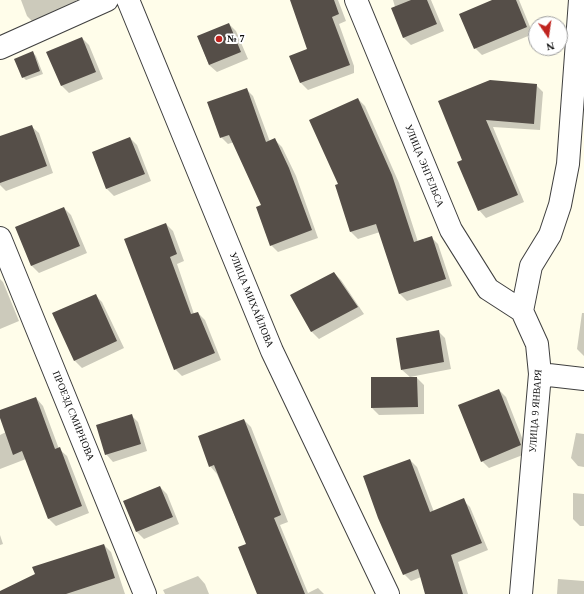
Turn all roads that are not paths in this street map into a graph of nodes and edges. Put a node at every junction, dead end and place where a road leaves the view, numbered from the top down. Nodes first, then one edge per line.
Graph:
1 (107, 0) edge
2 (128, 0) edge
3 (356, 0) edge
4 (580, 0) edge
5 (0, 48) edge
6 (0, 238) edge
7 (522, 311) junction
8 (540, 374) junction
9 (584, 379) edge
10 (145, 594) edge
11 (388, 594) edge
12 (521, 594) edge

1 - 5 street
2 - 11 street, УЛИЦА МИХАЙЛОВА
3 - 7 street, УЛИЦА ЭНГЕЛЬСА
4 - 7 street
6 - 10 street, ПРОЕЗД СМИРНОВА
7 - 8 street, УЛИЦА 9 ЯНВАРЯ
8 - 9 street
8 - 12 street, УЛИЦА 9 ЯНВАРЯ

